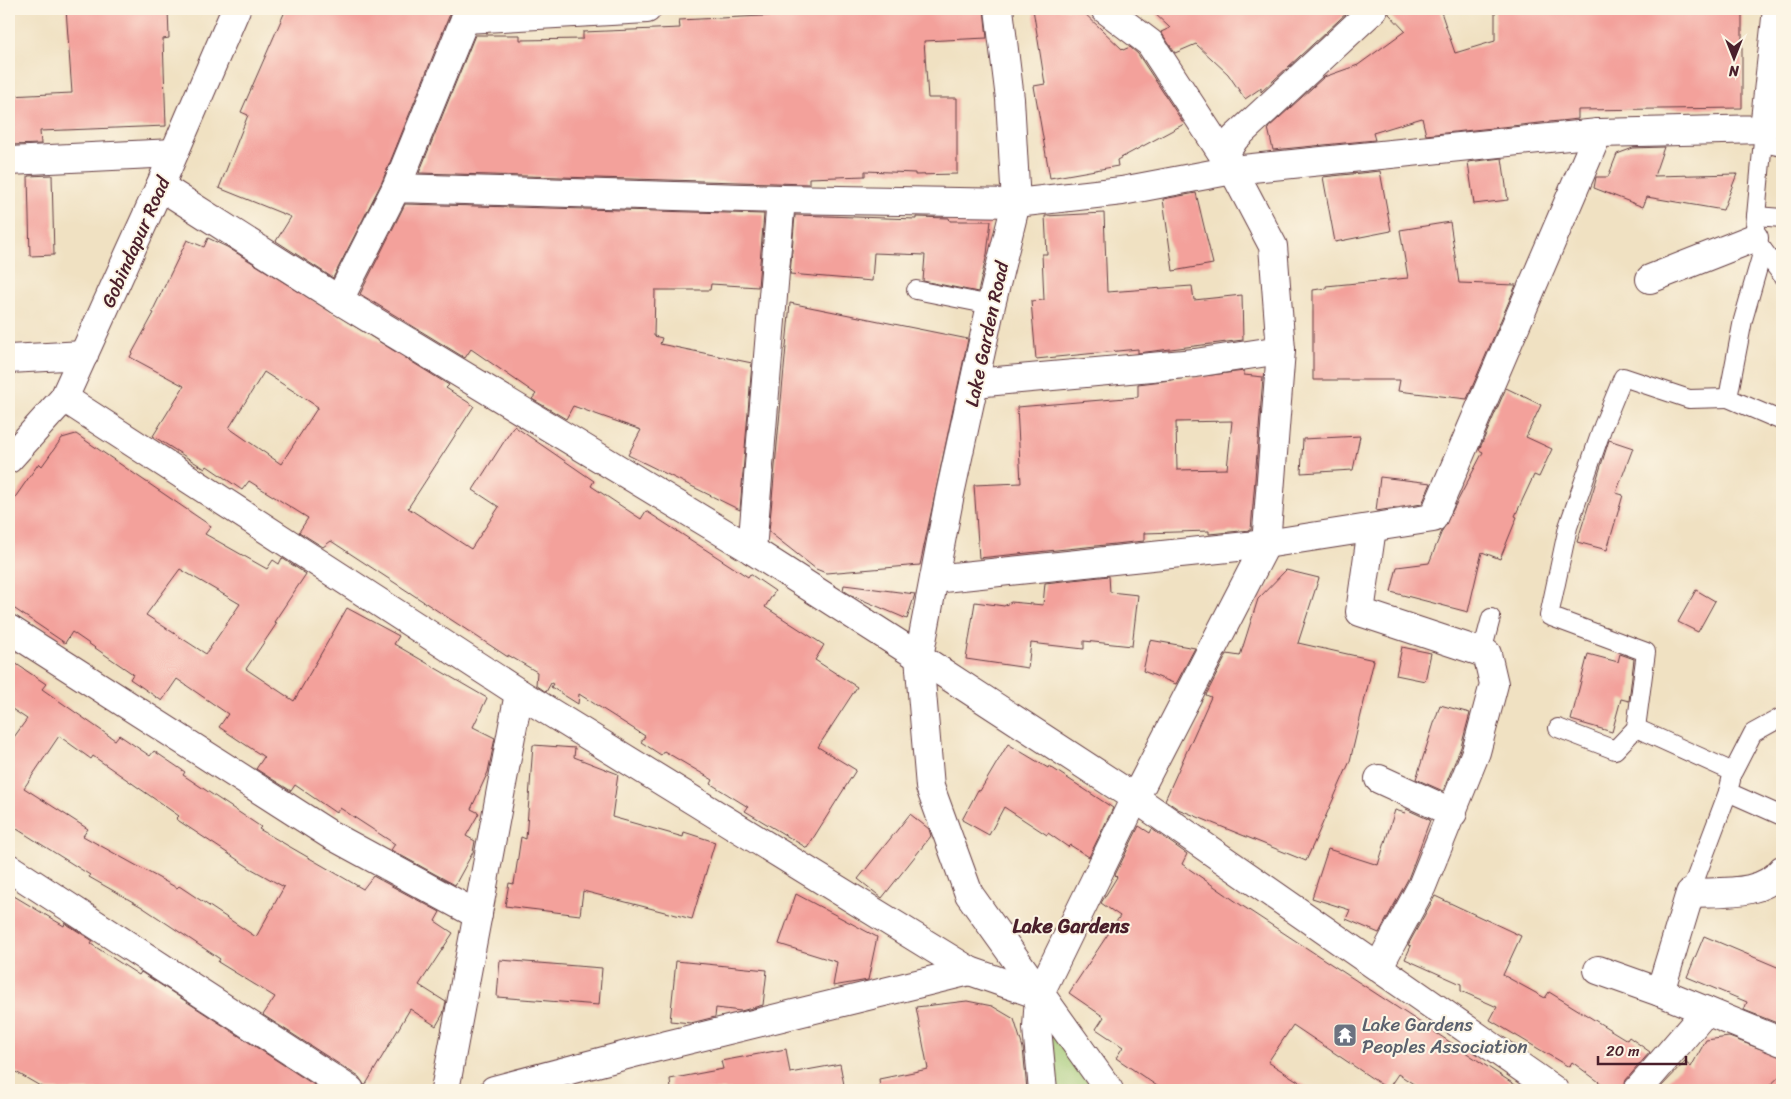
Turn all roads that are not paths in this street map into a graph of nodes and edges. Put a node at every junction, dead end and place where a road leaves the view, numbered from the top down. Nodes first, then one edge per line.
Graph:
1 (236, 9) edge
2 (647, 9) edge
3 (999, 9) edge
4 (1105, 9) edge
5 (1374, 9) edge
6 (1777, 9) edge
7 (467, 14) edge
8 (1598, 132) junction
9 (1770, 140) edge
10 (174, 153) junction
11 (9, 161) edge
12 (1228, 162) junction
13 (160, 186) junction
14 (396, 188) junction
15 (781, 200) junction
16 (1016, 203) junction
17 (1782, 218) edge
18 (1758, 235) junction
19 (1782, 275) edge
20 (1650, 279) dead end
21 (916, 290) dead end
22 (339, 300) junction
23 (991, 305) junction
24 (1281, 350) junction
25 (84, 355) junction
26 (9, 359) edge
27 (976, 383) junction
28 (64, 398) junction
29 (1728, 398) junction
30 (1782, 421) edge
31 (9, 459) edge
32 (1372, 528) junction
33 (1266, 544) junction
34 (752, 550) junction
35 (934, 579) junction
36 (1490, 618) dead end
37 (9, 629) edge
38 (1482, 652) junction
39 (919, 657) junction
40 (519, 693) junction
41 (1782, 717) edge
42 (1558, 728) dead end
43 (1636, 728) junction
44 (1734, 772) junction
45 (1379, 779) dead end
46 (1728, 792) junction
47 (1134, 798) junction
48 (1453, 812) junction
49 (1782, 816) edge
50 (9, 868) edge
51 (1782, 870) edge
52 (1690, 892) junction
53 (478, 915) junction
54 (1379, 966) junction
55 (1598, 970) dead end
56 (970, 971) junction
57 (1660, 992) junction
58 (1040, 995) junction
59 (1706, 1011) junction
60 (1782, 1042) edge
61 (350, 1090) edge
62 (445, 1090) edge
63 (494, 1090) edge
64 (1042, 1090) edge
65 (1109, 1090) edge
66 (1554, 1090) edge
67 (1638, 1090) edge

1 - 10 street, Gobindapur Road
2 - 7 street
3 - 16 street, Lake Garden Road
4 - 12 street
5 - 12 street
6 - 9 street
7 - 14 street
8 - 9 street
8 - 12 street
8 - 32 street
9 - 18 lane
10 - 11 street
10 - 13 street, Gobindapur Road
12 - 16 street
12 - 24 street
13 - 22 street
13 - 25 street, Gobindapur Road
14 - 15 street
14 - 22 street
15 - 16 street
15 - 34 street
16 - 23 street, Lake Garden Road
17 - 18 lane
18 - 19 lane
18 - 20 street
18 - 29 lane
21 - 23 lane
22 - 34 street
23 - 27 street, Lake Garden Road
24 - 27 street
24 - 33 street
25 - 26 street
25 - 28 street, Gobindapur Road
27 - 35 street, Lake Garden Road
28 - 31 street, Gobindapur Road
28 - 40 street
29 - 30 lane
29 - 43 lane
32 - 33 street
32 - 38 street
33 - 35 street
33 - 47 street
34 - 39 street
35 - 39 street, Lake Garden Road
36 - 38 lane
37 - 53 street
38 - 48 street
39 - 47 street
39 - 58 street, Lake Garden Road
40 - 53 street
40 - 56 street
41 - 44 lane
42 - 43 lane
43 - 44 lane
44 - 46 lane
45 - 48 street
46 - 49 lane
46 - 52 lane
47 - 54 street
47 - 58 street
48 - 54 street
50 - 61 street
51 - 52 street
52 - 57 street
53 - 62 street
54 - 66 street
55 - 57 street
56 - 58 street
56 - 63 street
57 - 59 street
58 - 64 street
58 - 65 street
59 - 60 street
59 - 67 street

